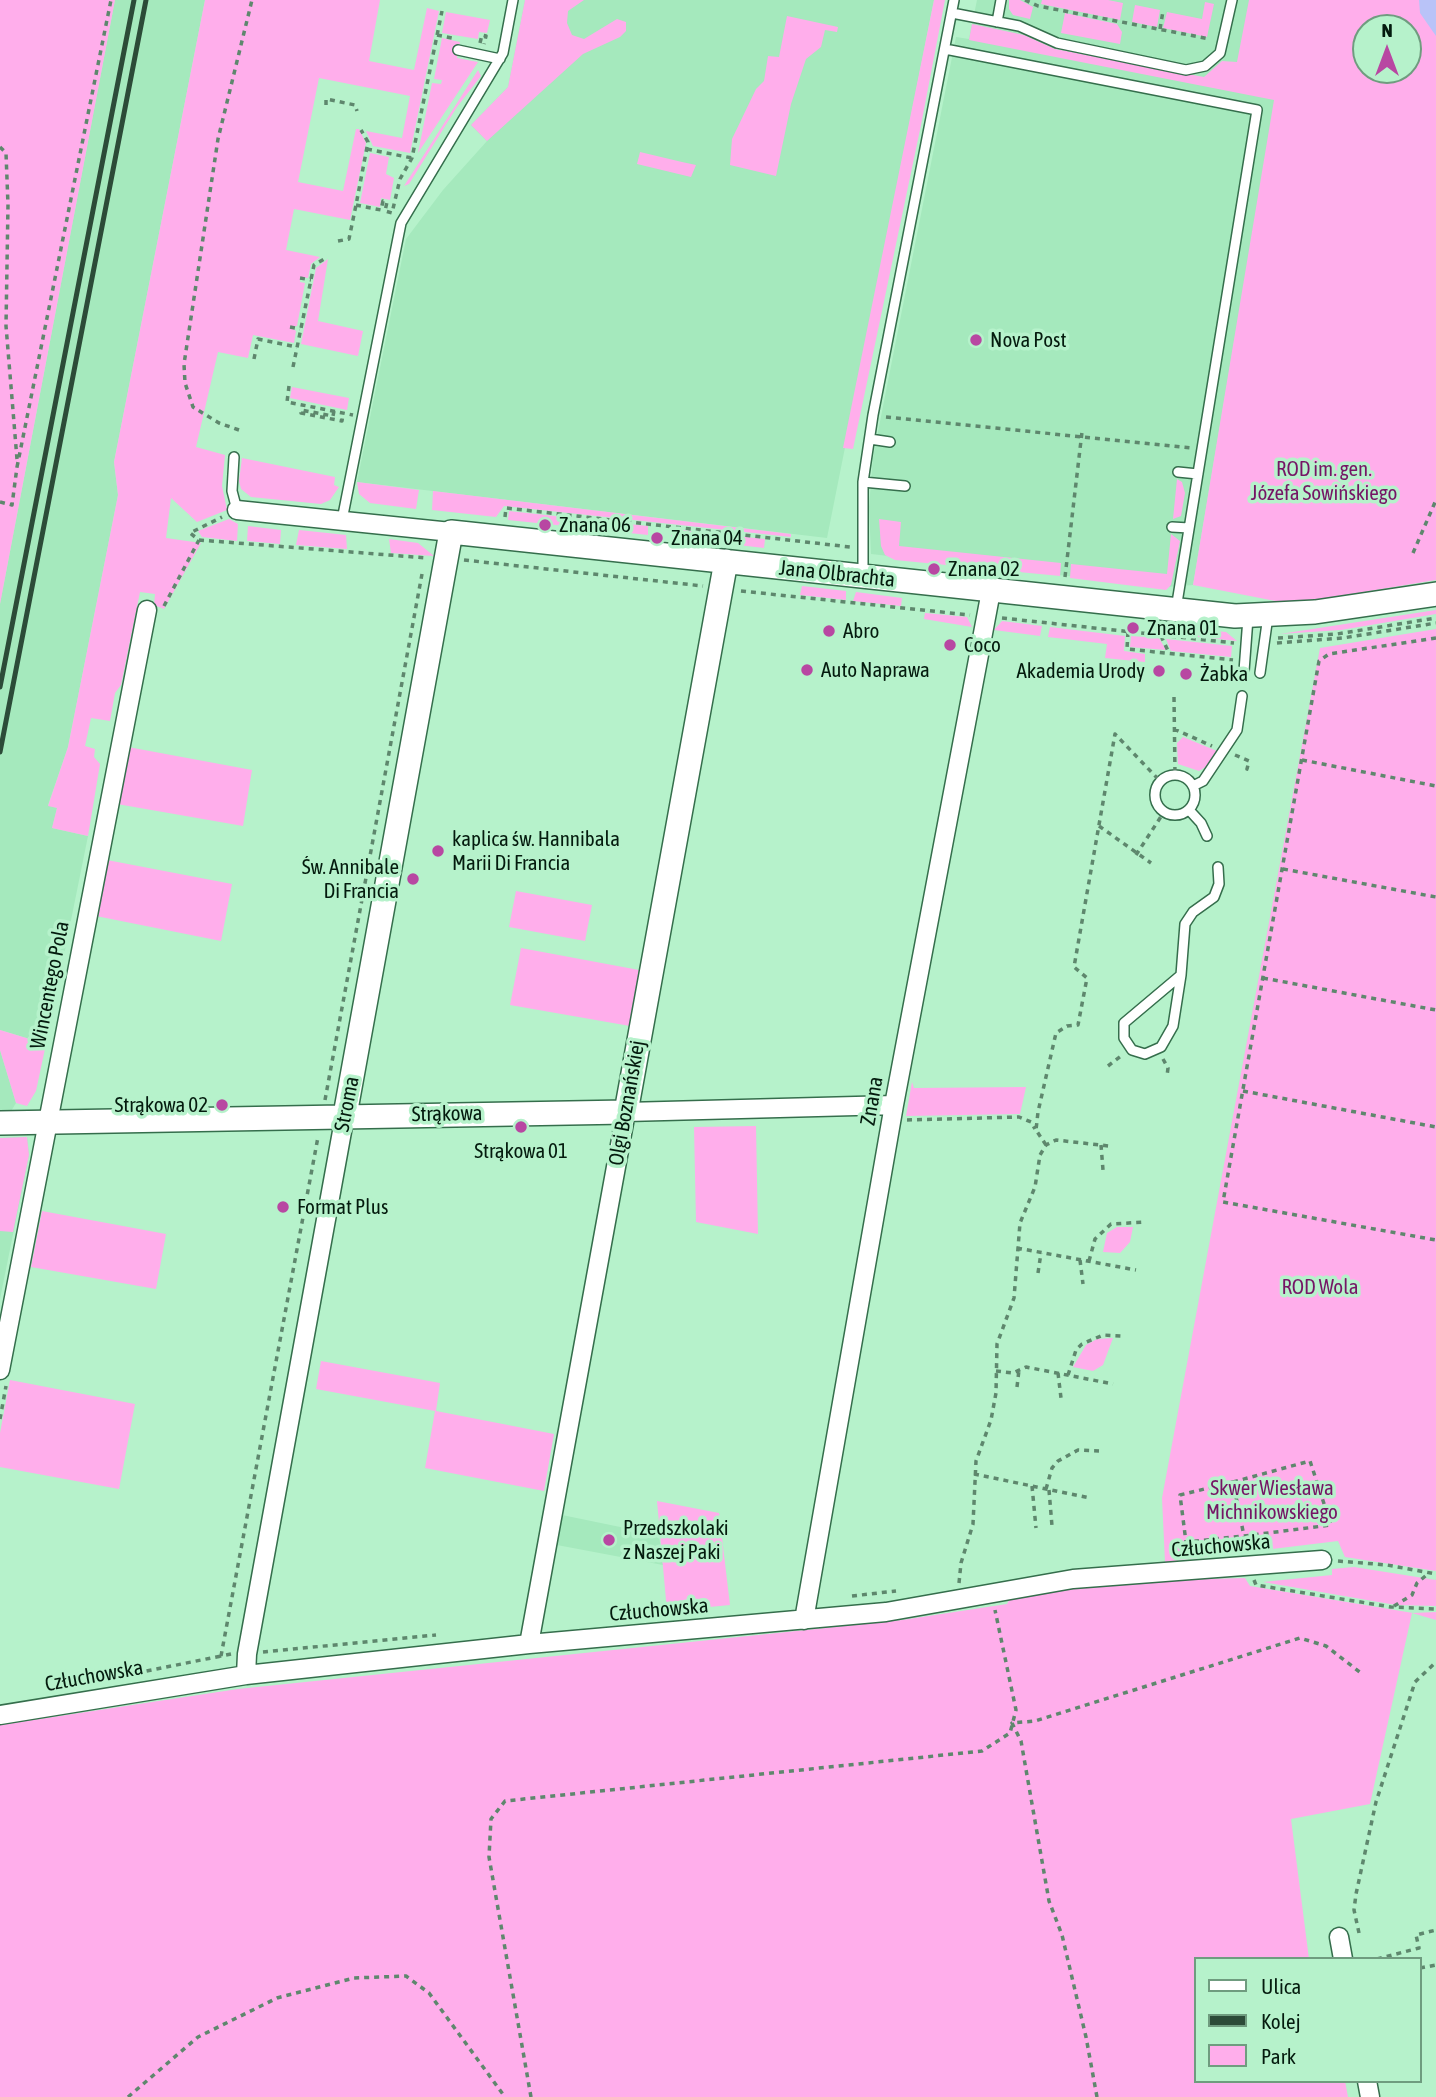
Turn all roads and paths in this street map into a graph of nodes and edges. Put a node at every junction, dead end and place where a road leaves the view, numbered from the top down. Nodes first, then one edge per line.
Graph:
1 (111, 0) edge
2 (252, 0) edge
3 (513, 0) edge
4 (954, 0) edge
5 (1001, 0) edge
6 (1025, 0) edge
7 (1039, 0) edge
8 (1232, 0) edge
9 (1038, 6) junction
10 (442, 11) dead end
11 (1163, 11) dead end
12 (952, 13) junction
13 (996, 22) junction
14 (1160, 29) junction
15 (1223, 42) junction
16 (945, 49) junction
17 (458, 50) dead end
18 (500, 59) junction
19 (326, 104) dead end
20 (357, 111) dead end
21 (361, 130) dead end
22 (0, 147) edge
23 (367, 149) junction
24 (412, 158) junction
25 (356, 205) junction
26 (338, 242) dead end
27 (326, 258) dead end
28 (300, 278) dead end
29 (311, 281) junction
30 (290, 327) dead end
31 (300, 329) junction
32 (297, 347) junction
33 (254, 359) dead end
34 (293, 367) dead end
35 (289, 386) dead end
36 (334, 411) junction
37 (873, 415) junction
38 (239, 430) dead end
39 (1082, 432) dead end
40 (1081, 438) junction
41 (870, 439) junction
42 (890, 442) dead end
43 (1202, 449) junction
44 (234, 457) dead end
45 (17, 467) junction
46 (1178, 472) dead end
47 (1198, 474) junction
48 (863, 482) junction
49 (905, 486) dead end
50 (1436, 500) edge
51 (0, 502) edge
52 (237, 510) junction
53 (604, 519) junction
54 (342, 520) junction
55 (505, 523) dead end
56 (607, 526) dead end
57 (1172, 527) dead end
58 (1189, 528) junction
59 (451, 532) junction
60 (199, 540) junction
61 (864, 549) junction
62 (1413, 553) dead end
63 (427, 558) junction
64 (434, 559) dead end
65 (458, 560) dead end
66 (726, 561) junction
67 (863, 577) junction
68 (1065, 583) dead end
69 (709, 587) dead end
70 (733, 590) dead end
71 (746, 591) junction
72 (991, 591) junction
73 (1436, 594) edge
74 (745, 598) dead end
75 (880, 606) junction
76 (147, 610) joint
77 (1176, 611) junction
78 (879, 612) dead end
79 (1436, 618) edge
80 (1260, 623) junction
81 (975, 625) dead end
82 (1128, 632) dead end
83 (1161, 636) dead end
84 (1436, 638) edge
85 (1236, 643) dead end
86 (1169, 654) junction
87 (1244, 671) dead end
88 (1260, 673) dead end
89 (1242, 696) dead end
90 (1174, 697) dead end
91 (1302, 760) junction
92 (1175, 775) junction
93 (1160, 781) junction
94 (1193, 786) junction
95 (1436, 786) edge
96 (1190, 811) junction
97 (1164, 812) junction
98 (1099, 826) junction
99 (1206, 836) dead end
100 (1136, 855) junction
101 (1151, 863) dead end
102 (1218, 867) dead end
103 (1283, 869) junction
104 (1436, 897) edge
105 (1181, 975) junction
106 (1263, 978) junction
107 (1436, 1010) edge
108 (339, 1088) junction
109 (1243, 1091) junction
110 (626, 1112) junction
111 (898, 1113) junction
112 (345, 1115) junction
113 (0, 1123) edge
114 (46, 1124) junction
115 (316, 1126) junction
116 (1436, 1126) edge
117 (1035, 1130) junction
118 (340, 1141) junction
119 (1046, 1145) junction
120 (1101, 1145) junction
121 (1109, 1146) dead end
122 (1103, 1170) dead end
123 (1146, 1222) dead end
124 (1436, 1240) edge
125 (1017, 1248) junction
126 (1041, 1252) junction
127 (1080, 1259) junction
128 (1089, 1261) junction
129 (1136, 1270) dead end
130 (1038, 1273) dead end
131 (1083, 1284) dead end
132 (1122, 1336) dead end
133 (0, 1370) edge
134 (1019, 1370) junction
135 (996, 1371) junction
136 (1058, 1373) junction
137 (1068, 1375) junction
138 (1113, 1384) dead end
139 (1017, 1387) dead end
140 (1061, 1398) dead end
141 (1099, 1451) dead end
142 (974, 1474) junction
143 (1233, 1482) junction
144 (1032, 1486) junction
145 (1047, 1490) junction
146 (1090, 1498) dead end
147 (1052, 1526) dead end
148 (1036, 1528) dead end
149 (1244, 1536) junction
150 (1322, 1560) dead end
151 (1344, 1561) dead end
152 (1250, 1567) junction
153 (1429, 1573) junction
154 (1436, 1574) edge
155 (972, 1582) dead end
156 (959, 1584) junction
157 (947, 1586) dead end
158 (908, 1590) dead end
159 (844, 1597) dead end
160 (994, 1606) dead end
161 (1391, 1607) junction
162 (1436, 1609) edge
163 (804, 1620) junction
164 (437, 1635) dead end
165 (529, 1644) junction
166 (247, 1654) junction
167 (1436, 1662) edge
168 (1361, 1673) dead end
169 (246, 1675) junction
170 (0, 1715) edge
171 (1012, 1723) junction
172 (1436, 1930) edge
173 (1359, 1933) dead end
174 (1339, 1937) dead end
175 (1343, 1957) edge
176 (1385, 1957) edge
177 (128, 2097) edge
178 (505, 2097) edge
179 (531, 2097) edge
180 (1097, 2097) edge

1 - 45 path
2 - 38 path
3 - 18 lane
4 - 12 lane
5 - 13 lane
6 - 9 path
7 - 9 path
8 - 15 lane
9 - 14 path
10 - 24 path
11 - 14 path
12 - 13 lane
12 - 16 lane
13 - 15 lane
14 - 15 path
16 - 37 lane
16 - 43 lane
17 - 18 lane
18 - 54 lane
19 - 20 path
21 - 23 path
22 - 45 path
23 - 24 path
23 - 25 path
24 - 25 path
25 - 26 path
27 - 29 path
28 - 29 path
29 - 31 path
30 - 31 path
31 - 32 path
32 - 33 path
32 - 34 path
35 - 36 path
36 - 36 path
37 - 40 path
37 - 41 lane
39 - 40 path
40 - 43 path
40 - 68 path
41 - 42 lane
41 - 48 lane
43 - 47 lane
44 - 52 lane
45 - 51 path
46 - 47 lane
47 - 58 lane
48 - 49 lane
48 - 61 lane
50 - 62 path
52 - 54 street, Jana Olbrachta
52 - 60 path
53 - 55 path
53 - 56 path
53 - 61 path
54 - 59 street, Jana Olbrachta
57 - 58 lane
58 - 77 lane
59 - 66 street, Jana Olbrachta
59 - 108 street, Stroma
60 - 63 path
60 - 76 path
61 - 67 lane
63 - 64 path
63 - 108 path
65 - 69 path
66 - 67 street, Jana Olbrachta
66 - 110 street, Olgi Boznańskiej
67 - 72 street, Jana Olbrachta
70 - 71 path
71 - 74 path
71 - 75 path
72 - 77 street, Jana Olbrachta
72 - 111 street, Znana
73 - 80 street, Jana Olbrachta
75 - 78 path
75 - 81 path
76 - 114 street, Wincentego Pola
77 - 80 street, Jana Olbrachta
79 - 80 path
80 - 87 lane
80 - 88 lane
82 - 86 path
83 - 86 path
84 - 91 path
85 - 86 path
89 - 94 lane
90 - 92 path
91 - 95 path
91 - 103 path
92 - 93 lane
92 - 94 lane
93 - 97 lane
93 - 98 path
94 - 96 lane
96 - 97 lane
96 - 99 lane
97 - 100 path
98 - 100 path
98 - 117 path
100 - 101 path
102 - 105 lane
103 - 104 path
103 - 106 path
105 - 105 lane
106 - 107 path
106 - 109 path
108 - 112 street, Stroma
108 - 115 path
109 - 116 path
109 - 124 path
110 - 111 street, Strąkowa
110 - 112 street, Strąkowa
110 - 165 street, Olgi Boznańskiej
111 - 117 path
111 - 163 street, Znana
112 - 115 street, Strąkowa
112 - 118 street, Stroma
113 - 114 street, Strąkowa
114 - 115 street, Strąkowa
114 - 133 street, Wincentego Pola
115 - 118 path
115 - 166 path
117 - 119 path
118 - 166 street, Stroma
119 - 120 path
119 - 125 path
120 - 121 path
120 - 122 path
123 - 128 path
125 - 126 path
125 - 135 path
126 - 127 path
126 - 130 path
127 - 128 path
127 - 131 path
128 - 129 path
132 - 137 path
134 - 135 path
134 - 136 path
134 - 139 path
135 - 142 path
136 - 137 path
136 - 140 path
137 - 138 path
141 - 145 path
142 - 144 path
142 - 156 path
143 - 149 path
143 - 149 path
143 - 149 path
144 - 145 path
144 - 148 path
145 - 146 path
145 - 147 path
149 - 152 path
150 - 152 street, Człuchowska
151 - 153 path
152 - 161 path
152 - 163 street, Człuchowska
153 - 154 path
153 - 161 path
155 - 156 path
156 - 157 path
158 - 159 path
160 - 171 path
161 - 162 path
163 - 165 street, Człuchowska
164 - 166 path
165 - 169 street, Człuchowska
166 - 169 street, Stroma
167 - 173 path
168 - 171 path
169 - 170 street, Człuchowska
171 - 179 path
171 - 180 path
172 - 176 path
174 - 175 street
177 - 178 path

